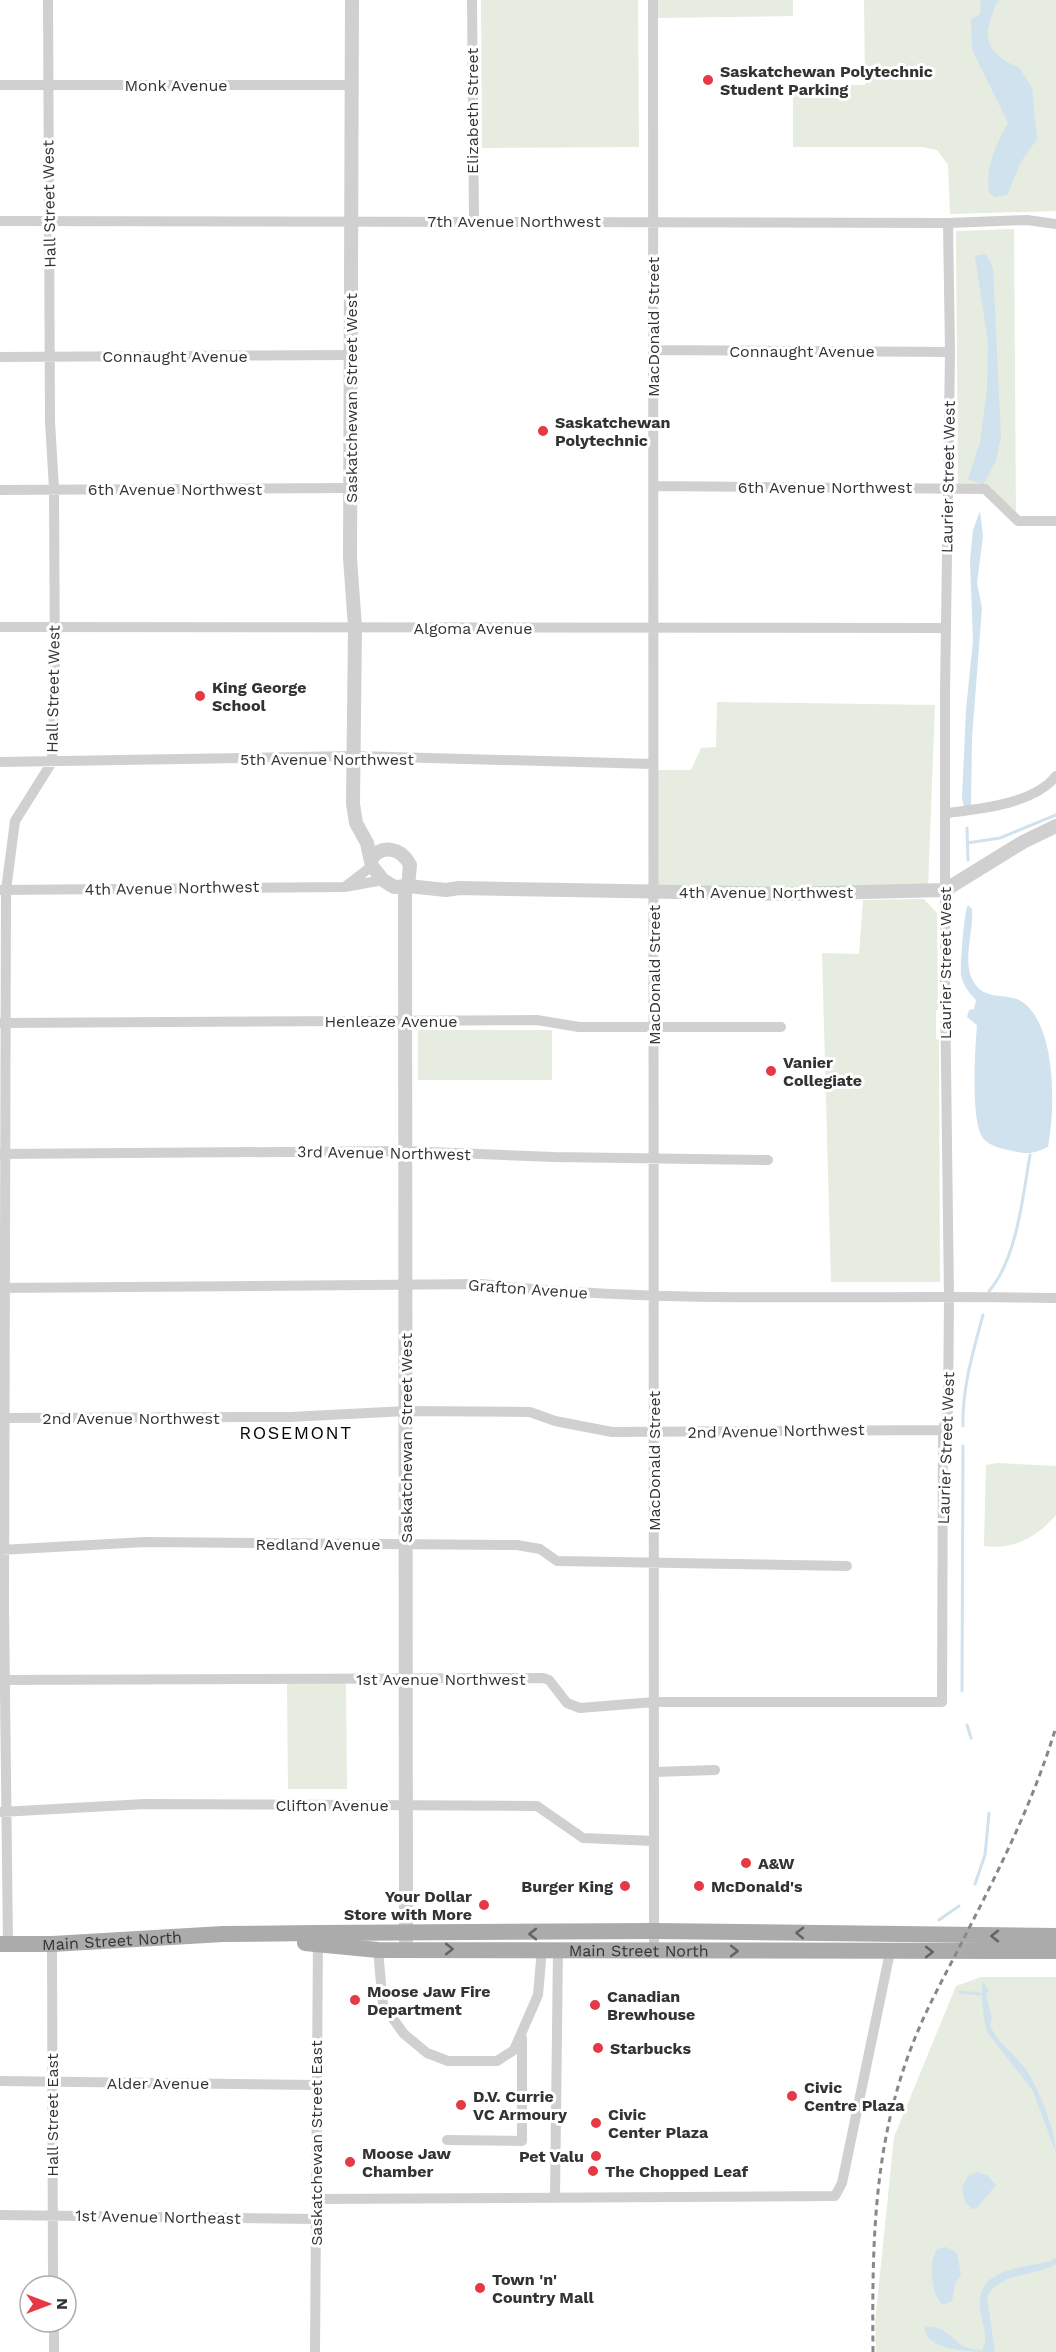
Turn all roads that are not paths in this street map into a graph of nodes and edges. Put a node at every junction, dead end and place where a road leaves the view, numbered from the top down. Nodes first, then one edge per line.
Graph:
1 (48, 0) edge
2 (352, 0) edge
3 (472, 0) edge
4 (653, 0) edge
5 (0, 85) edge
6 (49, 85) junction
7 (351, 86) junction
8 (351, 220) junction
9 (0, 221) edge
10 (49, 221) junction
11 (474, 221) junction
12 (653, 222) junction
13 (948, 223) junction
14 (1056, 224) edge
15 (653, 350) junction
16 (950, 352) junction
17 (351, 355) junction
18 (0, 357) edge
19 (50, 357) junction
20 (653, 486) junction
21 (949, 488) junction
22 (54, 489) junction
23 (350, 489) junction
24 (0, 490) edge
25 (1056, 521) edge
26 (0, 627) edge
27 (355, 627) junction
28 (55, 628) junction
29 (653, 628) junction
30 (946, 628) junction
31 (355, 756) junction
32 (0, 762) edge
33 (52, 762) junction
34 (653, 764) junction
35 (1056, 776) edge
36 (355, 797) junction
37 (947, 813) junction
38 (1056, 826) edge
39 (387, 849) junction
40 (372, 862) junction
41 (400, 883) junction
42 (345, 887) junction
43 (3, 890) edge
44 (945, 890) junction
45 (654, 892) junction
46 (406, 1021) junction
47 (2, 1023) edge
48 (654, 1027) junction
49 (781, 1027) dead end
50 (406, 1151) junction
51 (3, 1154) edge
52 (654, 1159) junction
53 (768, 1160) dead end
54 (406, 1286) junction
55 (2, 1288) edge
56 (654, 1294) junction
57 (949, 1298) junction
58 (1056, 1298) edge
59 (406, 1411) junction
60 (3, 1418) edge
61 (943, 1430) junction
62 (654, 1432) junction
63 (406, 1544) junction
64 (2, 1550) edge
65 (654, 1564) junction
66 (847, 1566) dead end
67 (2, 1680) edge
68 (406, 1680) junction
69 (654, 1702) junction
70 (942, 1702) joint
71 (715, 1770) dead end
72 (654, 1772) junction
73 (406, 1805) junction
74 (4, 1812) edge
75 (654, 1841) junction
76 (654, 1931) junction
77 (1056, 1936) edge
78 (317, 1939) junction
79 (406, 1941) junction
80 (4, 1944) edge
81 (52, 1944) junction
82 (550, 1948) junction
83 (378, 1950) junction
84 (654, 1950) junction
85 (1056, 1951) edge
86 (890, 1952) junction
87 (522, 2034) junction
88 (0, 2081) edge
89 (52, 2084) junction
90 (316, 2085) junction
91 (447, 2140) dead end
92 (555, 2197) junction
93 (316, 2199) junction
94 (0, 2215) edge
95 (52, 2215) junction
96 (316, 2219) junction
97 (53, 2274) edge
98 (54, 2334) edge
99 (54, 2352) edge
100 (315, 2352) edge

1 - 6 street, Hall Street West
2 - 7 street, Saskatchewan Street West
3 - 11 street, Elizabeth Street
4 - 12 street, MacDonald Street
5 - 6 street, Monk Avenue
6 - 7 street, Monk Avenue
6 - 10 street, Hall Street West
7 - 8 street, Saskatchewan Street West
8 - 10 street, 7th Avenue Northwest
8 - 11 street, 7th Avenue Northwest
8 - 17 street, Saskatchewan Street West
9 - 10 street, 7th Avenue Northwest
10 - 19 street, Hall Street West
11 - 12 street, 7th Avenue Northwest
12 - 13 street, 7th Avenue Northwest
12 - 15 street, MacDonald Street
13 - 14 street, 7th Avenue Northwest
13 - 16 street, Laurier Street West
15 - 16 street, Connaught Avenue
15 - 20 street, MacDonald Street
16 - 21 street, Laurier Street West
17 - 19 street, Connaught Avenue
17 - 23 street, Saskatchewan Street West
18 - 19 street, Connaught Avenue
19 - 22 street, Hall Street West
20 - 21 street, 6th Avenue Northwest
20 - 29 street, MacDonald Street
21 - 25 street, 6th Avenue Northwest
21 - 30 street, Laurier Street West
22 - 23 street, 6th Avenue Northwest
22 - 24 street, 6th Avenue Northwest
22 - 28 street, Hall Street West
23 - 27 street, Saskatchewan Street West
26 - 28 street, Algoma Avenue
27 - 28 street, Algoma Avenue
27 - 29 street, Algoma Avenue
27 - 31 street, Saskatchewan Street West
28 - 33 street, Hall Street West
29 - 30 street, Algoma Avenue
29 - 34 street, MacDonald Street
30 - 37 street, Laurier Street West
31 - 33 street, 5th Avenue Northwest
31 - 34 street, 5th Avenue Northwest
31 - 36 street, Saskatchewan Street West
32 - 33 street, 5th Avenue Northwest
33 - 43 street, Hall Street West
34 - 45 street, MacDonald Street
35 - 37 street
36 - 39 street, Saskatchewan Street West
36 - 40 street, Saskatchewan Street West
37 - 44 street, Laurier Street West
38 - 44 street
39 - 40 street
39 - 41 street, Saskatchewan Street West
40 - 41 street, Saskatchewan Street West
40 - 42 street
41 - 42 street, 4th Avenue Northwest
41 - 45 street, 4th Avenue Northwest
41 - 46 street, Saskatchewan Street West
42 - 43 street, 4th Avenue Northwest
43 - 47 street, Hall Street West
44 - 45 street, 4th Avenue Northwest
44 - 57 street, Laurier Street West
45 - 48 street, MacDonald Street
46 - 47 street, Henleaze Avenue
46 - 48 street, Henleaze Avenue
46 - 50 street, Saskatchewan Street West
47 - 51 street, Hall Street West
48 - 49 street, Henleaze Avenue
48 - 52 street, MacDonald Street
50 - 51 street, 3rd Avenue Northwest
50 - 52 street, 3rd Avenue Northwest
50 - 54 street, Saskatchewan Street West
51 - 55 street, Hall Street West
52 - 53 street, 3rd Avenue Northwest
52 - 56 street, MacDonald Street
54 - 55 street, Grafton Avenue
54 - 56 street, Grafton Avenue
54 - 59 street, Saskatchewan Street West
55 - 60 street, Hall Street West
56 - 57 street, Grafton Avenue
56 - 62 street, MacDonald Street
57 - 58 street, Grafton Avenue
57 - 61 street, Laurier Street West
59 - 60 street, 2nd Avenue Northwest
59 - 62 street, 2nd Avenue Northwest
59 - 63 street, Saskatchewan Street West
60 - 64 street, Hall Street West
61 - 62 street, 2nd Avenue Northwest
61 - 70 street, Laurier Street West
62 - 65 street, MacDonald Street
63 - 64 street, Redland Avenue
63 - 65 street, Redland Avenue
63 - 68 street, Saskatchewan Street West
64 - 67 street, Hall Street West
65 - 66 street, Redland Avenue
65 - 69 street, MacDonald Street
67 - 68 street, 1st Avenue Northwest
67 - 74 street, Hall Street West
68 - 69 street, 1st Avenue Northwest
68 - 73 street, Saskatchewan Street West
69 - 70 street, 1st Avenue Northwest
69 - 72 street, MacDonald Street
71 - 72 street
72 - 75 street, MacDonald Street
73 - 74 street, Clifton Avenue
73 - 75 street, Clifton Avenue
73 - 79 street, Saskatchewan Street West
74 - 80 street, Hall Street West
75 - 76 street, MacDonald Street
77 -> 76 main road, Main Street North
76 -> 79 main road, Main Street North
76 - 84 street, MacDonald Street
78 - 79 main road, Main Street North
78 - 81 main road, Main Street North
78 - 83 main road, Main Street North
78 - 90 street, Saskatchewan Street East
79 -> 82 main road, Main Street North
79 - 83 main road, Main Street North
80 - 81 main road, Main Street North
81 - 89 street, Hall Street East
82 - 84 main road, Main Street North
82 - 87 street
82 - 92 street
83 - 87 street
84 -> 86 main road, Main Street North
86 -> 85 main road, Main Street North
86 - 92 street
87 - 91 street
88 - 89 street, Alder Avenue
89 - 90 street, Alder Avenue
89 - 95 street, Hall Street East
90 - 93 street, Saskatchewan Street East
92 - 93 street
93 - 96 street, Saskatchewan Street East
94 - 95 street, 1st Avenue Northeast
95 - 96 street, 1st Avenue Northeast
95 - 97 street, Hall Street East
96 - 100 street, Saskatchewan Street East
98 - 99 street

